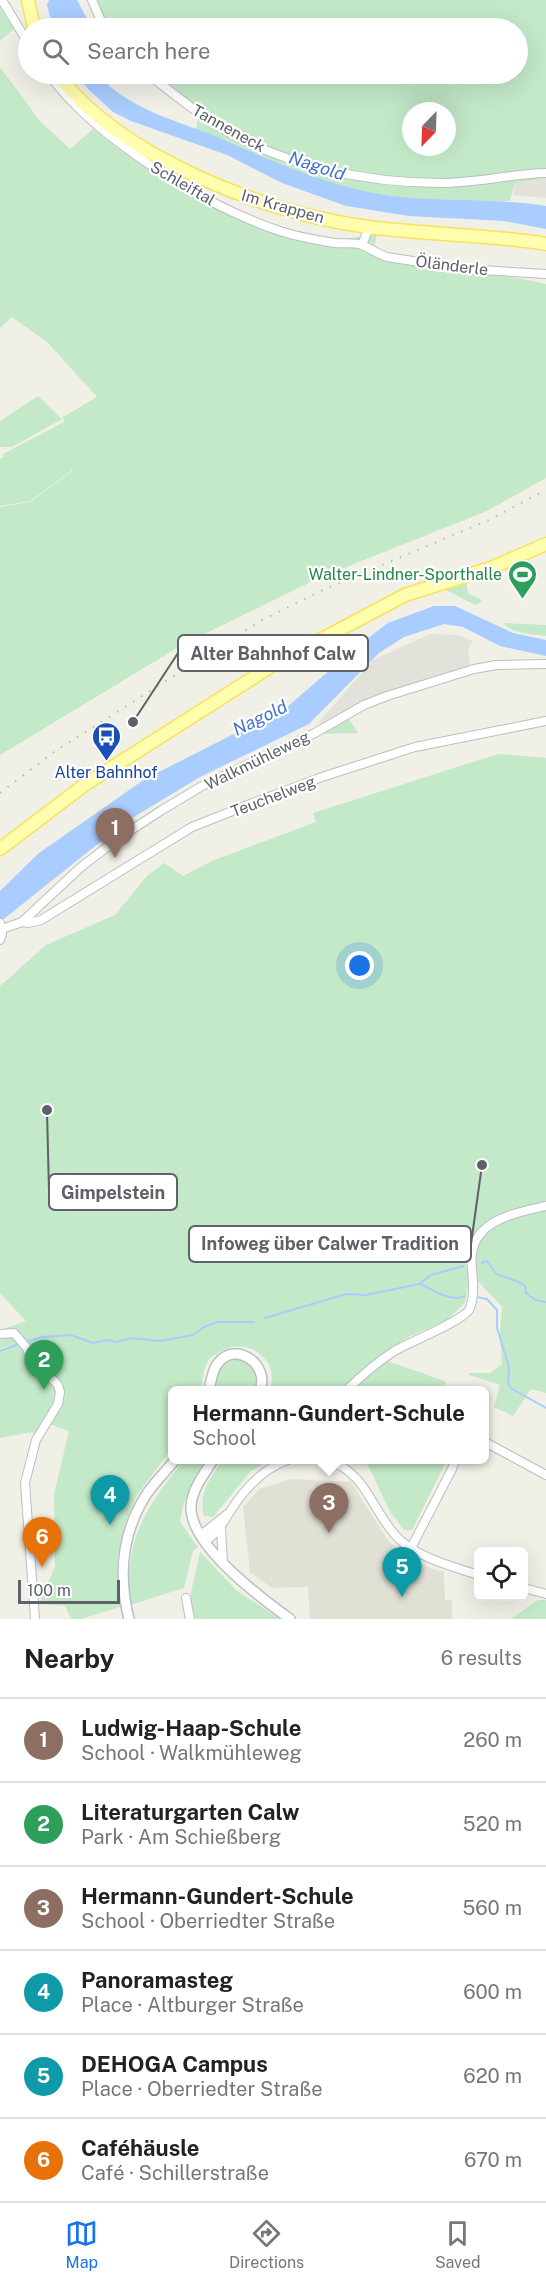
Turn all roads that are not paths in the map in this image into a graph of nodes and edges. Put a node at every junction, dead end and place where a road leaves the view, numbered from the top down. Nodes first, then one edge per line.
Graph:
1 (2, 0) edge
2 (28, 0) edge
3 (92, 0) edge
4 (32, 18) edge
5 (100, 18) edge
6 (18, 26) edge
7 (56, 84) edge
8 (65, 84) edge
9 (160, 84) edge
10 (546, 173) edge
11 (369, 227) junction
12 (546, 244) edge
13 (362, 245) junction
14 (546, 274) edge
15 (546, 544) edge
16 (546, 664) edge
17 (546, 721) edge
18 (0, 849) edge
19 (21, 922) junction
20 (1, 926) edge
21 (0, 940) edge
22 (546, 1206) edge
23 (0, 1334) edge
24 (210, 1386) edge
25 (261, 1386) edge
26 (351, 1386) edge
27 (489, 1444) edge
28 (172, 1464) edge
29 (211, 1464) edge
30 (276, 1464) edge
31 (339, 1464) edge
32 (454, 1464) edge
33 (546, 1475) edge
34 (230, 1512) junction
35 (221, 1529) junction
36 (203, 1539) junction
37 (411, 1548) junction
38 (223, 1564) junction
39 (474, 1574) edge
40 (528, 1589) edge
41 (546, 1594) edge
42 (186, 1598) dead end
43 (35, 1619) edge
44 (129, 1619) edge
45 (190, 1619) edge
46 (290, 1619) edge

1 - 6 street
2 - 4 main road
3 - 5 street
7 - 13 street, Schleiftal
8 - 11 main road, Im Krappen
9 - 10 street, Tanneneck
11 - 12 main road, Im Krappen
11 - 13 street
13 - 14 street, Öländerle
15 - 18 main road
16 - 19 street, Walkmühleweg
17 - 19 street, Teuchelweg
19 - 20 street, Walkmühleweg
20 - 21 street
22 - 26 street
23 - 43 street
24 - 25 street
27 - 33 street
28 - 44 street
29 - 36 street
30 - 34 street
31 - 37 street
32 - 37 street
34 - 35 street
34 - 36 street
35 - 36 street
35 - 38 street
36 - 38 street
37 - 39 street
38 - 46 street
40 - 41 street
42 - 45 street

